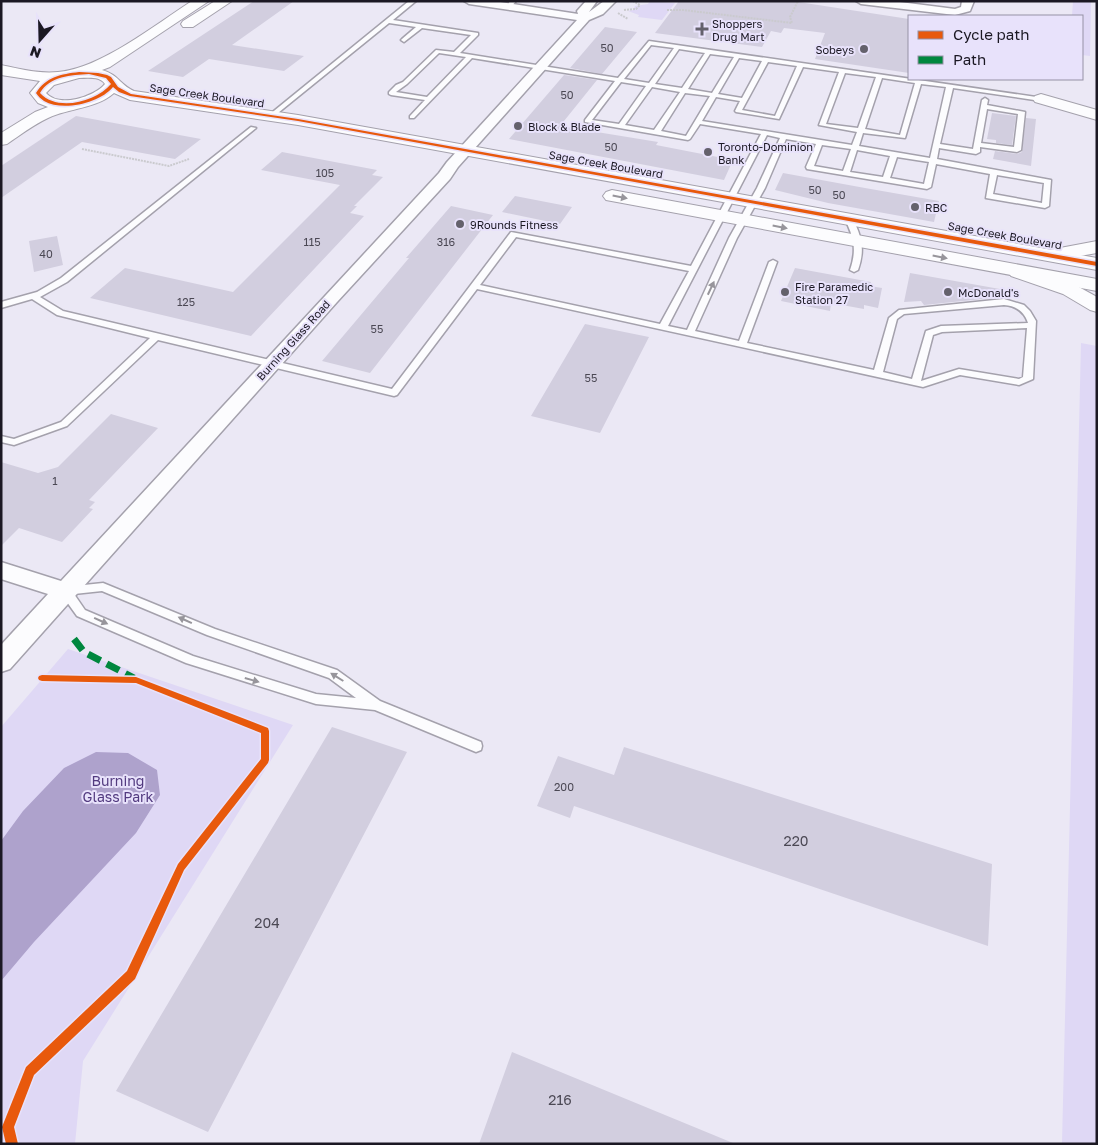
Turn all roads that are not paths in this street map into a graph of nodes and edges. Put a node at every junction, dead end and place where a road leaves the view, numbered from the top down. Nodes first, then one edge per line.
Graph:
1 (202, 1) edge
2 (225, 1) edge
3 (413, 1) edge
4 (469, 1) edge
5 (592, 1) edge
6 (611, 1) edge
7 (861, 1) edge
8 (968, 1) edge
9 (885, 3) edge
10 (510, 4) edge
11 (585, 18) junction
12 (388, 21) junction
13 (421, 26) junction
14 (404, 40) dead end
15 (678, 47) junction
16 (709, 51) junction
17 (456, 53) junction
18 (472, 56) junction
19 (738, 56) junction
20 (766, 59) junction
21 (801, 64) junction
22 (542, 66) junction
23 (1, 70) edge
24 (843, 70) junction
25 (81, 73) junction
26 (880, 76) junction
27 (60, 77) junction
28 (1, 78) edge
29 (620, 80) junction
30 (908, 80) edge
31 (911, 80) edge
32 (919, 81) junction
33 (112, 82) junction
34 (650, 85) junction
35 (950, 86) junction
36 (684, 90) junction
37 (987, 91) junction
38 (40, 94) junction
39 (714, 95) junction
40 (1092, 98) dead end
41 (429, 99) junction
42 (1041, 99) junction
43 (93, 100) junction
44 (744, 100) junction
45 (71, 104) junction
46 (984, 107) junction
47 (1097, 115) edge
48 (271, 116) junction
49 (412, 117) dead end
50 (698, 122) junction
51 (620, 127) junction
52 (253, 128) junction
53 (1, 129) edge
54 (861, 131) junction
55 (656, 133) junction
56 (765, 133) junction
57 (784, 136) junction
58 (1, 140) edge
59 (820, 142) junction
60 (977, 144) junction
61 (937, 146) junction
62 (855, 148) junction
63 (465, 151) junction
64 (393, 154) dead end
65 (894, 154) junction
66 (431, 161) dead end
67 (934, 161) junction
68 (452, 165) junction
69 (846, 173) junction
70 (994, 173) junction
71 (527, 179) dead end
72 (886, 180) junction
73 (594, 192) dead end
74 (731, 198) junction
75 (753, 202) junction
76 (720, 216) junction
77 (849, 219) junction
78 (743, 220) junction
79 (860, 242) junction
80 (1097, 247) edge
81 (1051, 255) junction
82 (773, 262) dead end
83 (1097, 264) edge
84 (693, 270) junction
85 (854, 270) dead end
86 (1018, 272) junction
87 (1097, 284) edge
88 (474, 286) junction
89 (33, 296) junction
90 (1, 305) edge
91 (1097, 306) edge
92 (1032, 325) junction
93 (663, 327) junction
94 (690, 332) junction
95 (156, 338) junction
96 (742, 344) junction
97 (270, 365) junction
98 (878, 373) junction
99 (916, 382) junction
100 (1, 439) edge
101 (1, 570) edge
102 (65, 591) junction
103 (1, 662) edge
104 (376, 705) junction
105 (476, 746) dead end

1 - 25 street
2 - 33 street
3 - 12 lane
4 - 10 street
5 - 11 street, Burning Glass Road
6 - 11 street, Burning Glass Road
7 - 9 street
8 - 9 street
10 - 11 street
11 - 22 street, Burning Glass Road
12 - 13 lane
12 - 48 lane
13 - 14 lane
13 - 17 lane
15 - 16 lane
15 - 29 lane
15 - 34 lane
16 - 19 lane
16 - 36 lane
17 - 18 lane
17 - 41 lane
18 - 22 lane
18 - 41 lane
19 - 20 lane
19 - 39 lane
20 - 21 lane
20 - 44 lane
21 - 24 lane
21 - 44 lane
22 - 29 lane
22 - 63 street, Burning Glass Road
23 - 27 street
24 - 26 lane
24 - 54 lane
25 - 27 street
25 - 33 street, Sage Creek Boulevard
26 - 30 lane
26 - 54 lane
27 - 38 street
28 - 38 street
29 - 34 lane
29 - 51 lane
31 - 32 lane
32 - 35 lane
32 - 54 lane
33 - 43 street
33 - 48 street, Sage Creek Boulevard
34 - 36 lane
34 - 51 lane
35 - 37 lane
35 - 61 lane
36 - 39 lane
36 - 55 lane
37 - 42 lane
37 - 46 lane
38 - 45 street
38 - 53 street
39 - 44 lane
39 - 50 lane
40 - 42 street
41 - 49 lane
42 - 47 street
43 - 45 street, Sage Creek Boulevard
43 - 52 street, Sage Creek Boulevard
45 - 58 street
46 - 60 lane
46 - 60 lane
48 - 63 street, Sage Creek Boulevard
50 - 55 lane
50 - 56 lane
51 - 55 lane
52 - 64 street, Sage Creek Boulevard
52 - 89 lane
54 - 62 lane
56 - 57 lane
56 - 74 lane
57 - 59 lane
57 - 75 lane
59 - 62 lane
59 - 69 lane
60 - 61 lane
61 - 67 lane
62 - 65 lane
62 - 69 lane
63 - 68 street, Burning Glass Road
63 - 74 street, Sage Creek Boulevard
65 - 67 lane
65 - 72 lane
66 - 68 street
67 - 70 lane
67 - 72 lane
68 - 71 street
68 - 97 street, Burning Glass Road
69 - 72 lane
70 - 70 lane
73 -> 76 street
74 - 75 street, Sage Creek Boulevard
74 - 76 lane
75 - 77 street, Sage Creek Boulevard
75 - 78 lane
76 - 78 street
76 - 84 lane
77 - 79 lane
77 - 81 street, Sage Creek Boulevard
78 -> 79 street
94 -> 78 lane
79 - 85 lane
79 -> 86 street
80 - 81 street
81 - 83 street, Sage Creek Boulevard
82 - 96 lane
84 - 88 lane
84 - 93 lane
86 - 87 street
86 - 91 street
88 - 93 lane
88 - 97 lane
89 - 90 lane
89 - 95 lane
92 - 98 lane
92 - 99 lane
92 - 99 lane
93 - 94 lane
94 - 96 lane
95 - 97 lane
95 - 100 lane
96 - 98 lane
97 - 102 street, Burning Glass Road
98 - 99 lane
101 - 102 street
102 - 103 street, Burning Glass Road
104 -> 102 lane
102 -> 104 lane
104 - 105 lane

